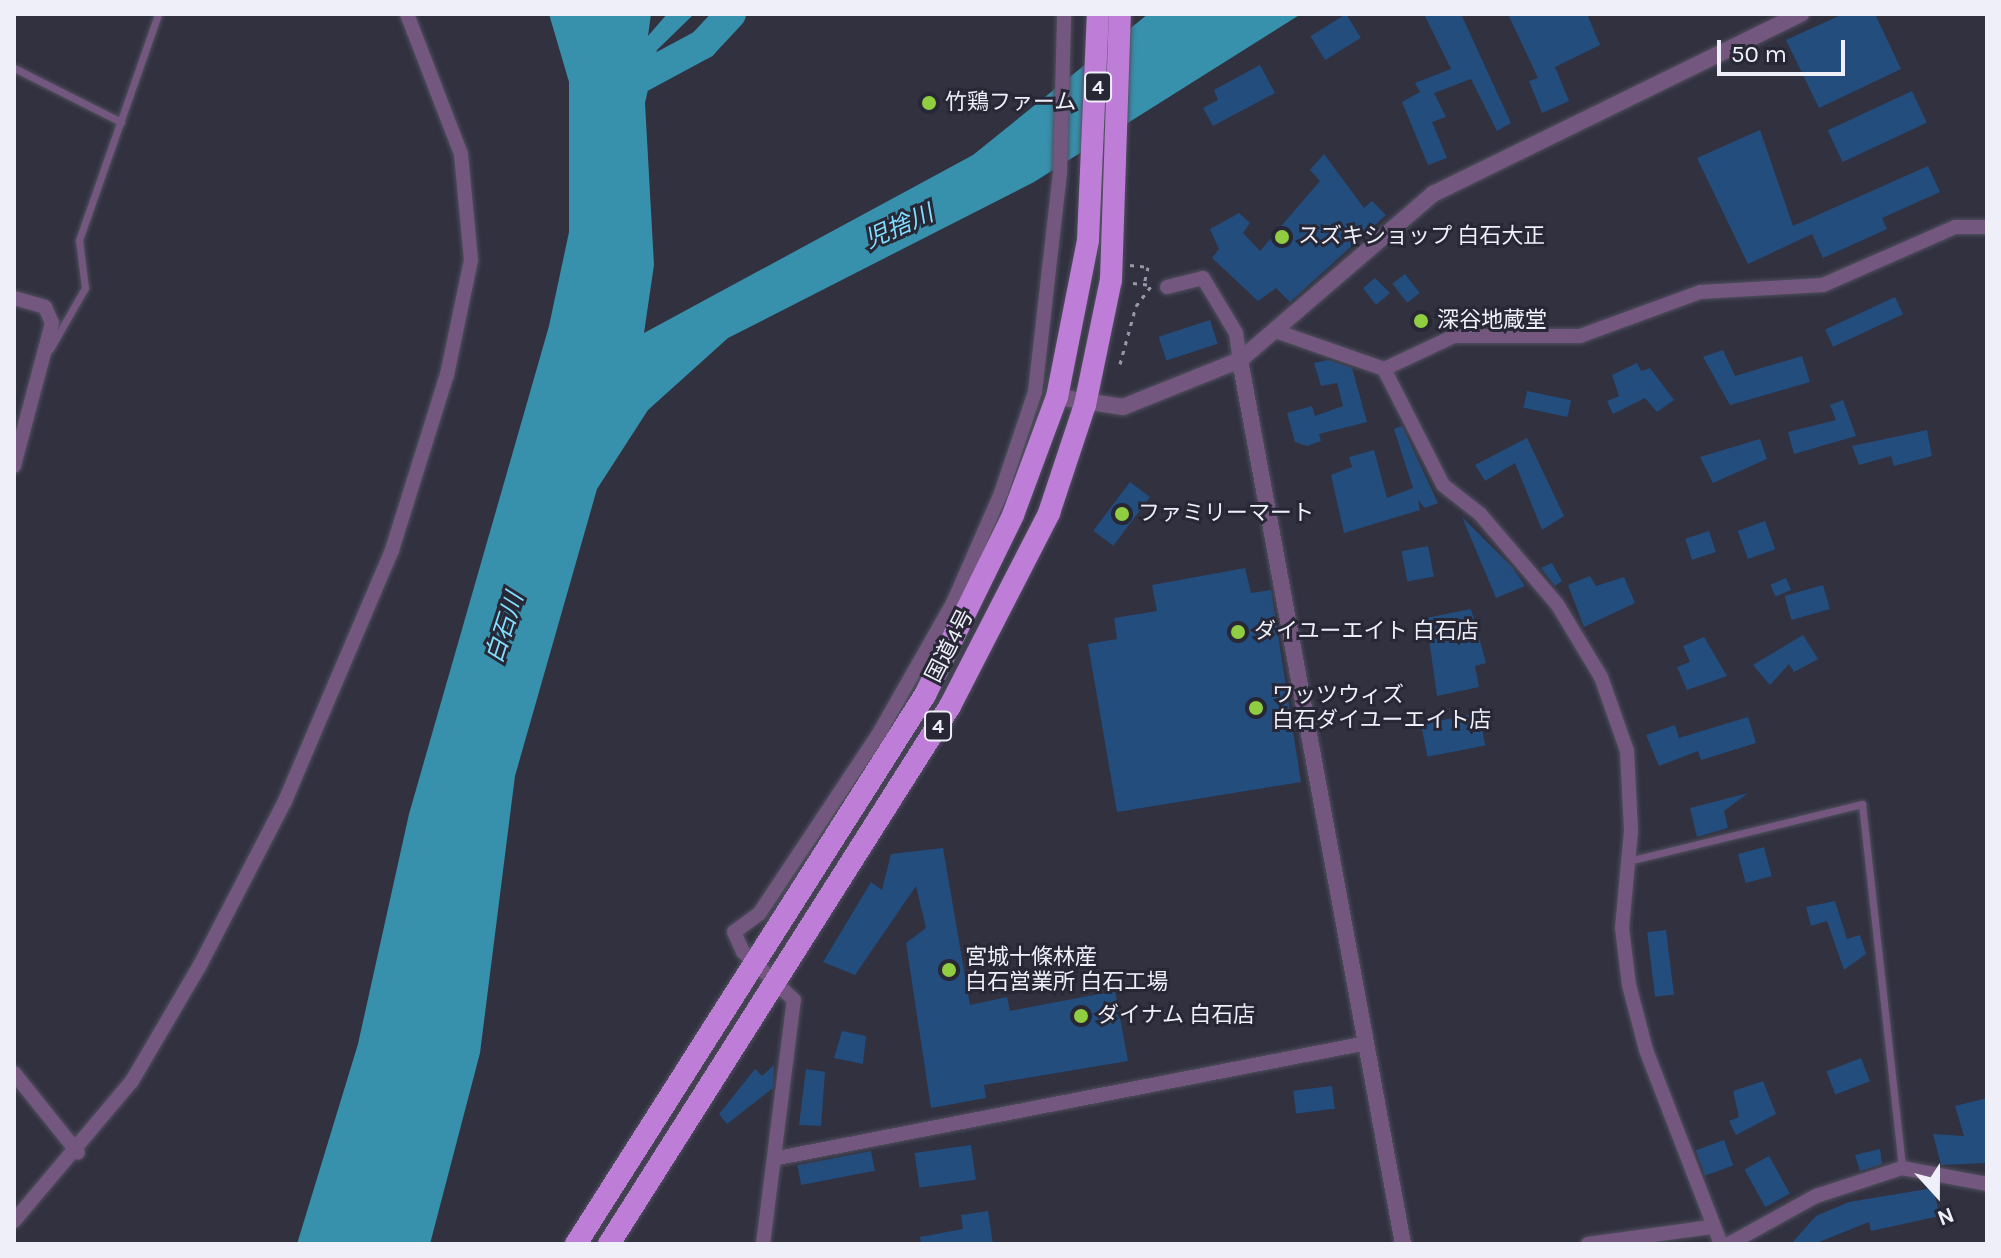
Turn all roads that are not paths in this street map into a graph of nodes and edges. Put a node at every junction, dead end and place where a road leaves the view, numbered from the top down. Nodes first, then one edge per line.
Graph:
1 (158, 14) edge
2 (407, 14) edge
3 (1064, 14) edge
4 (1098, 14) edge
5 (1120, 14) edge
6 (1801, 14) edge
7 (14, 68) edge
8 (121, 122) junction
9 (1987, 227) edge
10 (1160, 286) road end
11 (14, 298) edge
12 (1278, 332) junction
13 (50, 349) junction
14 (1240, 360) junction
15 (1384, 369) junction
16 (1057, 397) junction
17 (1085, 405) junction
18 (14, 466) edge
19 (1628, 861) junction
20 (754, 962) junction
21 (773, 977) junction
22 (1367, 1043) junction
23 (14, 1073) edge
24 (78, 1153) junction
25 (778, 1158) junction
26 (1902, 1168) junction
27 (1987, 1184) edge
28 (14, 1221) edge
29 (1711, 1227) junction
30 (576, 1244) edge
31 (609, 1244) edge
32 (763, 1244) edge
33 (1403, 1244) edge
34 (1588, 1244) edge
35 (1721, 1244) edge
36 (1729, 1244) edge

1 - 8 lane
2 - 24 street
3 - 20 street
4 - 16 highway, 国道4号 / 4
5 - 17 highway, 国道4号 / 4
6 - 12 street
7 - 8 lane
8 - 13 lane
9 - 15 street
10 - 14 street
11 - 13 street
12 - 14 street
12 - 15 street
13 - 18 street
14 - 17 street
14 - 22 street
15 - 19 street
16 - 17 street
16 - 20 highway, 国道4号 / 4
17 - 21 highway, 国道4号 / 4
19 - 26 lane
19 - 29 street
20 - 21 street
20 - 30 highway, 国道4号 / 4
21 - 25 street
21 - 31 highway, 国道4号 / 4
22 - 25 street
22 - 33 street
23 - 24 street
24 - 28 street
25 - 32 street
26 - 27 street
26 - 36 street
29 - 34 street
29 - 35 street

